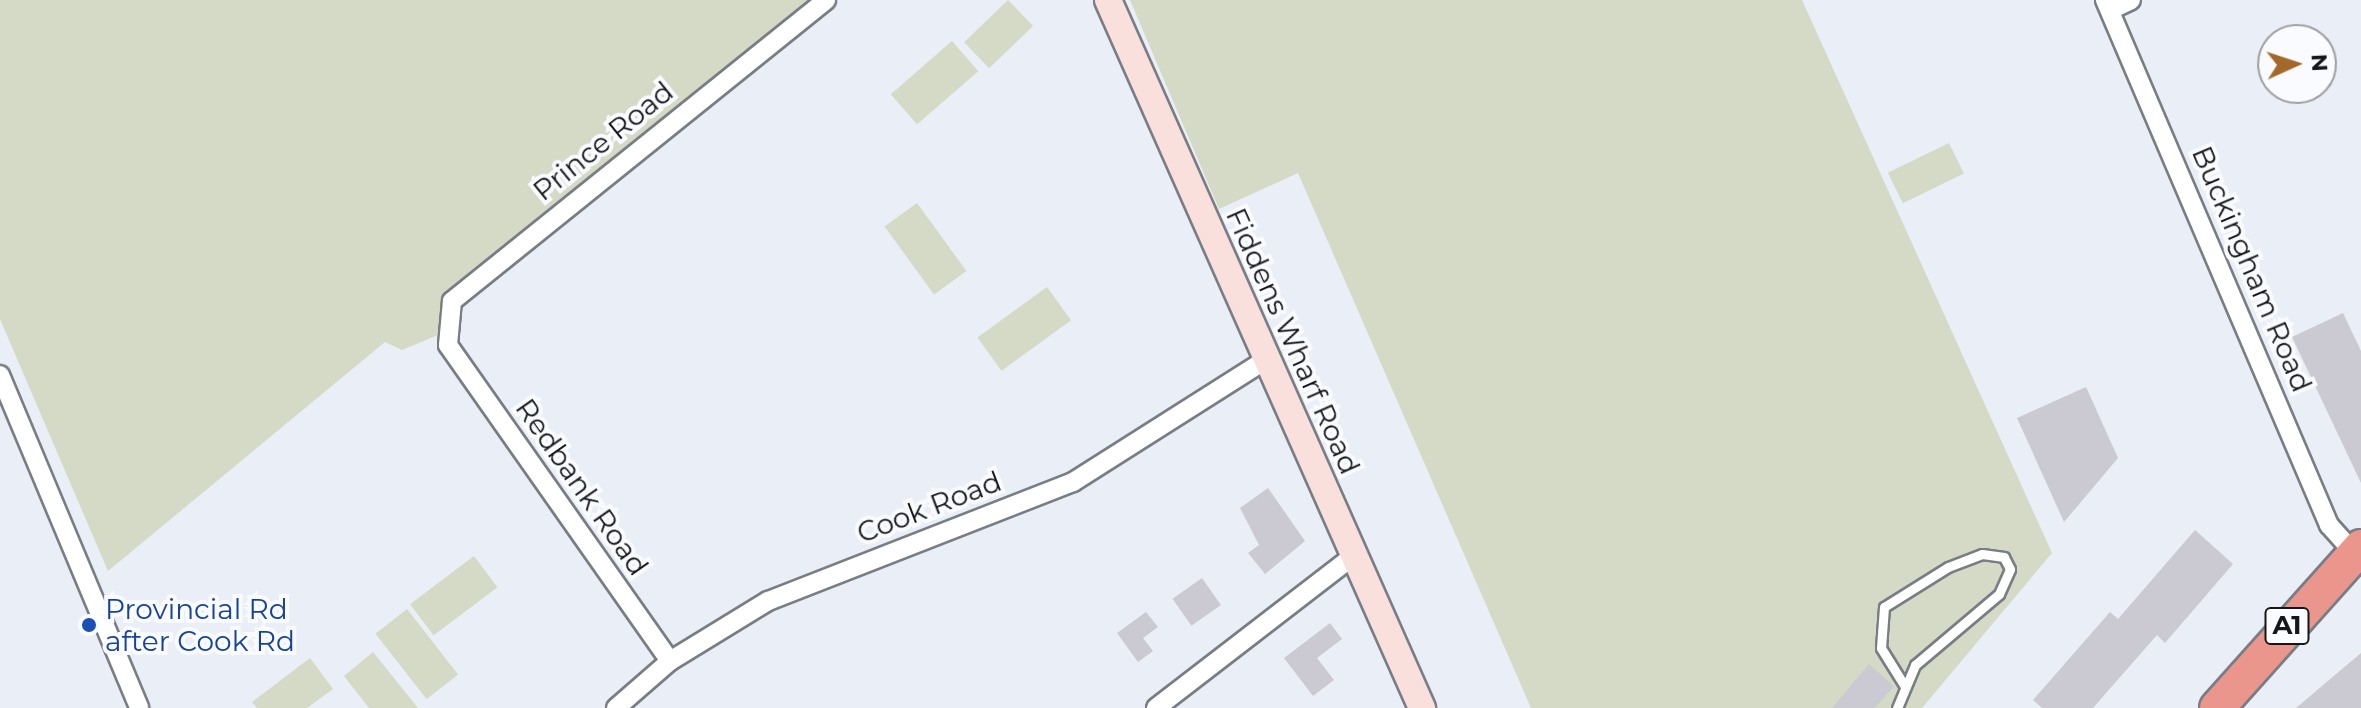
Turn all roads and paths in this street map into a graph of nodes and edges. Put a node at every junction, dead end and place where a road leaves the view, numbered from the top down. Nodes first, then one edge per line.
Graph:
1 (826, 0) edge
2 (1108, 0) edge
3 (2131, 0) edge
4 (2107, 5) edge
5 (448, 345) joint
6 (1265, 360) junction
7 (0, 375) edge
8 (1355, 555) junction
9 (2359, 561) edge
10 (670, 661) junction
11 (1904, 685) junction
12 (139, 708) edge
13 (616, 708) edge
14 (1156, 708) edge
15 (1422, 708) edge
16 (1897, 708) edge
17 (2217, 708) edge
18 (2244, 708) edge

1 - 5 street, Prince Road
2 - 6 street, Fiddens Wharf Road
3 - 4 street
4 - 9 street, Buckingham Road
5 - 10 street, Redbank Road
6 - 8 street, Fiddens Wharf Road
6 - 10 street, Cook Road
7 - 12 street
8 - 14 street
8 - 15 street, Fiddens Wharf Road
9 - 17 highway, A1
9 - 18 highway, A1
10 - 13 street, Cook Road
11 - 11 lane
11 - 16 lane

